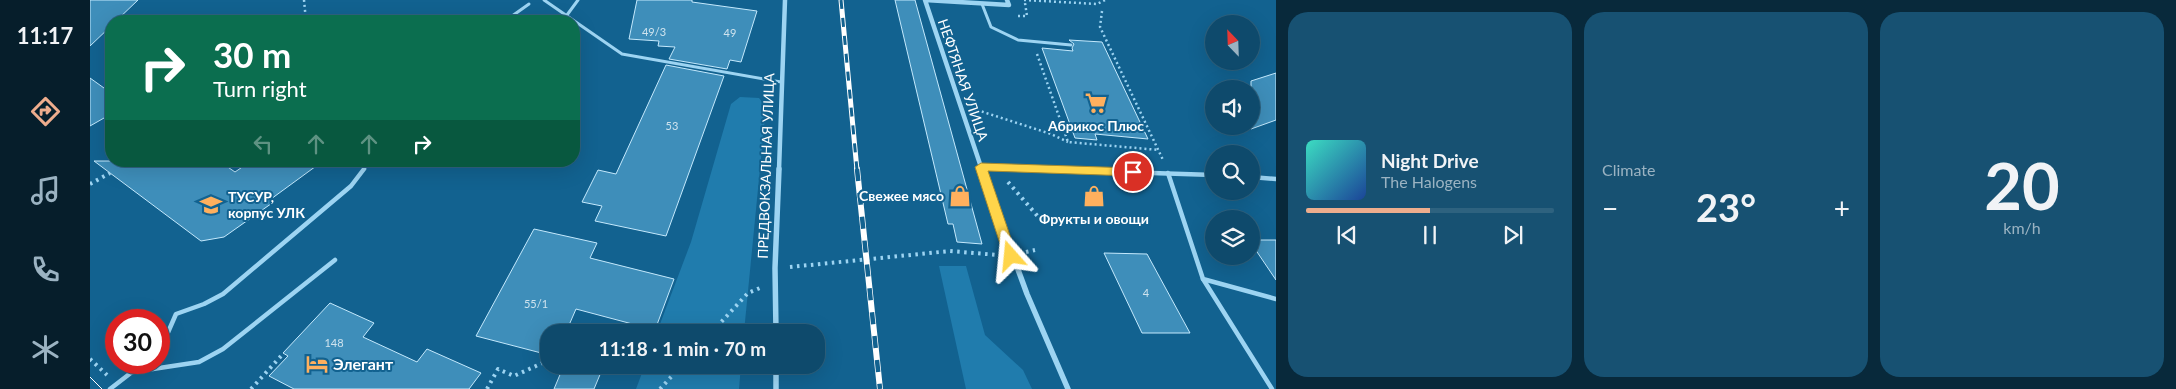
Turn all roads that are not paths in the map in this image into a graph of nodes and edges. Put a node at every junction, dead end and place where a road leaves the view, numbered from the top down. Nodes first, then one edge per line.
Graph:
1 (544, 0) edge
2 (578, 0) edge
3 (785, 0) edge
4 (925, 0) edge
5 (1007, 0) edge
6 (529, 4) dead end
7 (982, 4) junction
8 (513, 15) edge
9 (567, 15) joint
10 (580, 24) edge
11 (1071, 45) dead end
12 (781, 82) junction
13 (365, 167) edge
14 (981, 167) junction
15 (1168, 173) junction
16 (1205, 175) edge
17 (1260, 177) edge
18 (1276, 179) edge
19 (335, 260) dead end
20 (1203, 279) junction
21 (1276, 299) edge
22 (776, 324) edge
23 (170, 327) edge
24 (170, 366) edge
25 (130, 374) edge
26 (776, 374) edge
27 (110, 389) edge
28 (776, 389) edge
29 (1068, 389) edge
30 (1272, 389) edge

1 - 9 lane
2 - 9 lane
3 - 12 street, ПРЕДВОКЗАЛЬНАЯ УЛИЦА
4 - 7 street, НЕФТЯНАЯ УЛИЦА
4 - 14 street, НЕФТЯНАЯ УЛИЦА
5 - 7 street, НЕФТЯНАЯ УЛИЦА
6 - 8 lane
7 - 11 lane
10 - 12 lane
12 - 22 street, ПРЕДВОКЗАЛЬНАЯ УЛИЦА
13 - 23 lane
14 - 15 lane
14 - 29 street, НЕФТЯНАЯ УЛИЦА
15 - 16 lane
15 - 20 lane
17 - 18 lane
19 - 24 lane
20 - 21 lane
20 - 30 lane
25 - 27 lane
26 - 28 street

